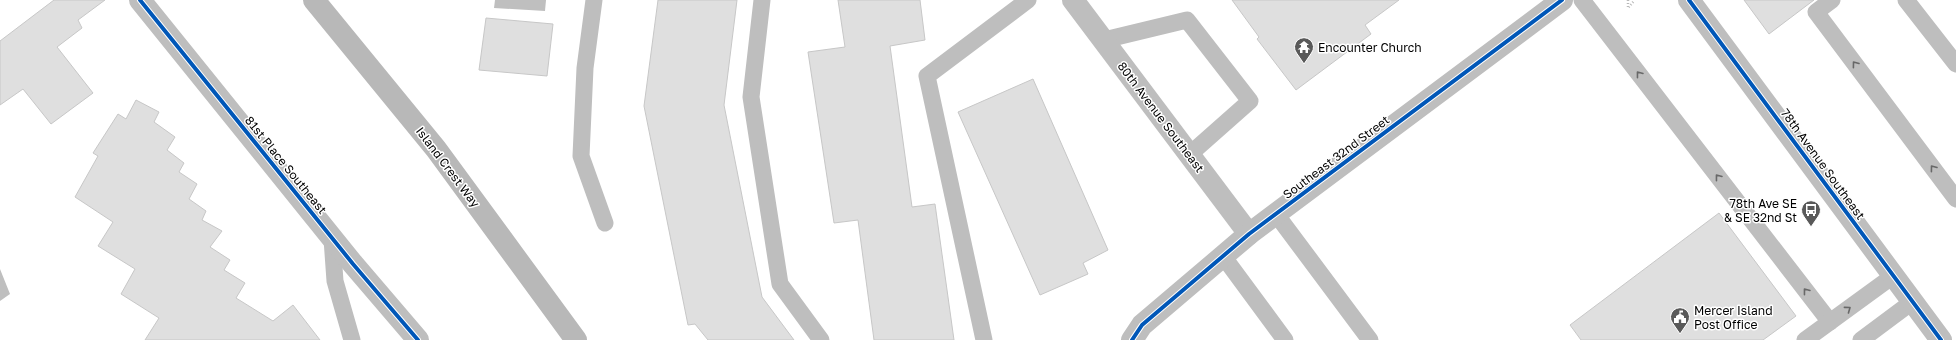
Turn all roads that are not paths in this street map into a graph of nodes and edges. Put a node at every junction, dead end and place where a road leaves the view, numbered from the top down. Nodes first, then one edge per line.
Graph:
1 (140, 0) edge
2 (314, 0) edge
3 (594, 0) edge
4 (762, 0) edge
5 (1028, 0) edge
6 (1073, 0) edge
7 (1562, 0) edge
8 (1582, 0) edge
9 (1689, 0) edge
10 (1832, 0) edge
11 (1906, 0) edge
12 (1104, 40) junction
13 (1956, 64) edge
14 (1189, 155) junction
15 (1956, 199) edge
16 (1276, 214) junction
17 (605, 223) dead end
18 (1249, 234) junction
19 (332, 238) junction
20 (1223, 256) junction
21 (1893, 276) junction
22 (1912, 302) junction
23 (1830, 322) junction
24 (352, 340) edge
25 (418, 340) edge
26 (576, 340) edge
27 (820, 340) edge
28 (984, 340) edge
29 (1132, 340) edge
30 (1285, 340) edge
31 (1370, 340) edge
32 (1806, 340) edge
33 (1862, 340) edge
34 (1940, 340) edge

1 - 19 street, 81st Place Southeast
2 - 26 main road, Island Crest Way
3 - 17 lane
4 - 27 lane
5 - 28 lane
6 - 12 street, 80th Avenue Southeast
7 - 16 street, Southeast 32nd Street
23 -> 8 lane
9 - 21 street, 78th Avenue Southeast
15 -> 10 lane
11 - 13 lane
12 - 14 street, 80th Avenue Southeast
12 - 14 lane
14 - 18 street, 80th Avenue Southeast
16 - 18 street, Southeast 32nd Street
16 - 31 lane
18 - 20 street, Southeast 32nd Street
19 - 24 lane
19 - 25 street, 81st Place Southeast
20 - 29 street, Southeast 32nd Street
20 - 30 lane
21 - 22 street, 78th Avenue Southeast
23 -> 21 lane
22 - 33 lane
22 - 34 street, 78th Avenue Southeast
23 - 32 lane

